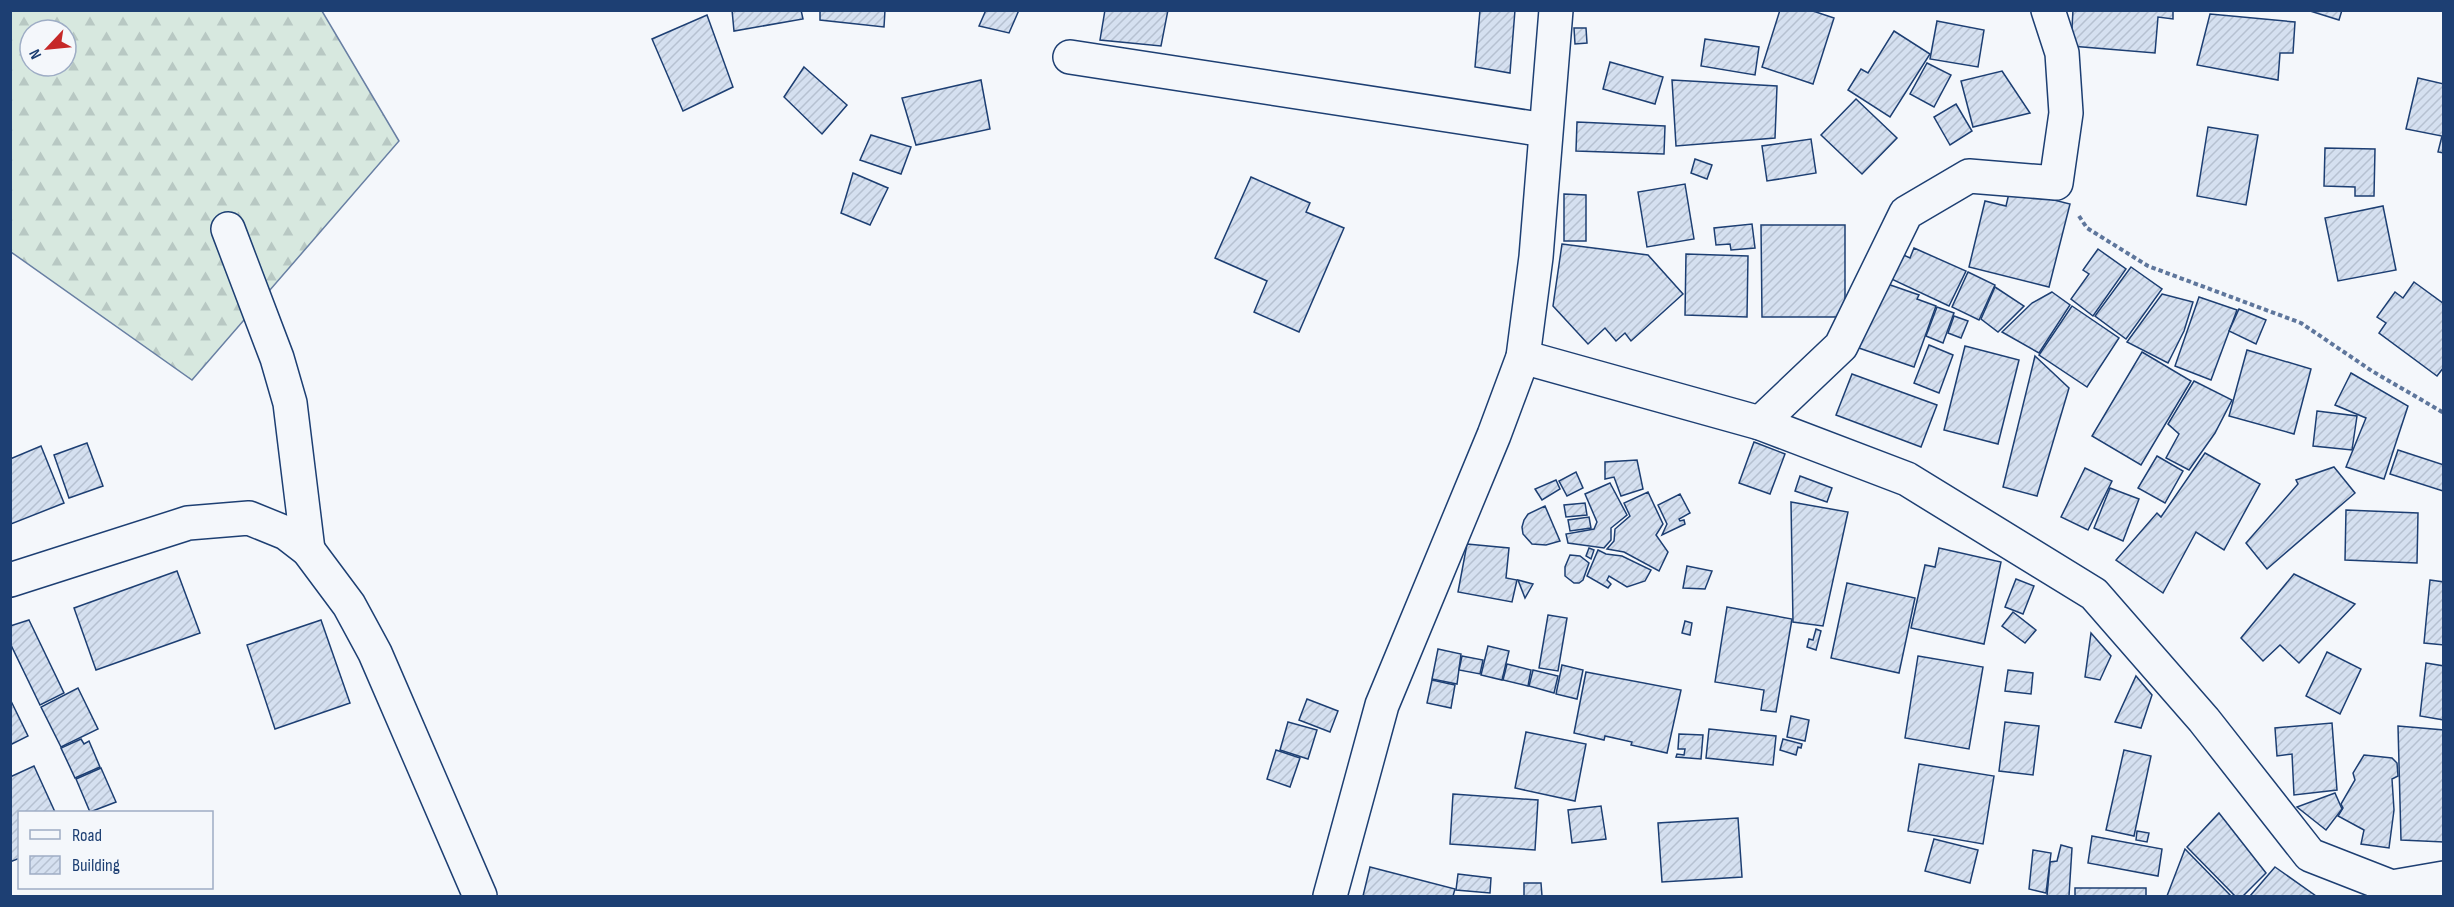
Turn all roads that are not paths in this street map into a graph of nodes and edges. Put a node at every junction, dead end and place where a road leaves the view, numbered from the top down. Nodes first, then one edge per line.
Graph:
1 (1556, 10) edge
2 (2048, 10) edge
3 (1070, 57) dead end
4 (1545, 130) junction
5 (228, 229) dead end
6 (1523, 357) junction
7 (1760, 423) junction
8 (308, 550) junction
9 (10, 580) edge
10 (2444, 878) edge
11 (480, 897) edge
12 (1330, 897) edge

1 - 4 street
2 - 7 street
3 - 4 street
4 - 6 street
5 - 8 street
6 - 7 street
6 - 12 street
7 - 10 street
8 - 9 street
8 - 11 street

